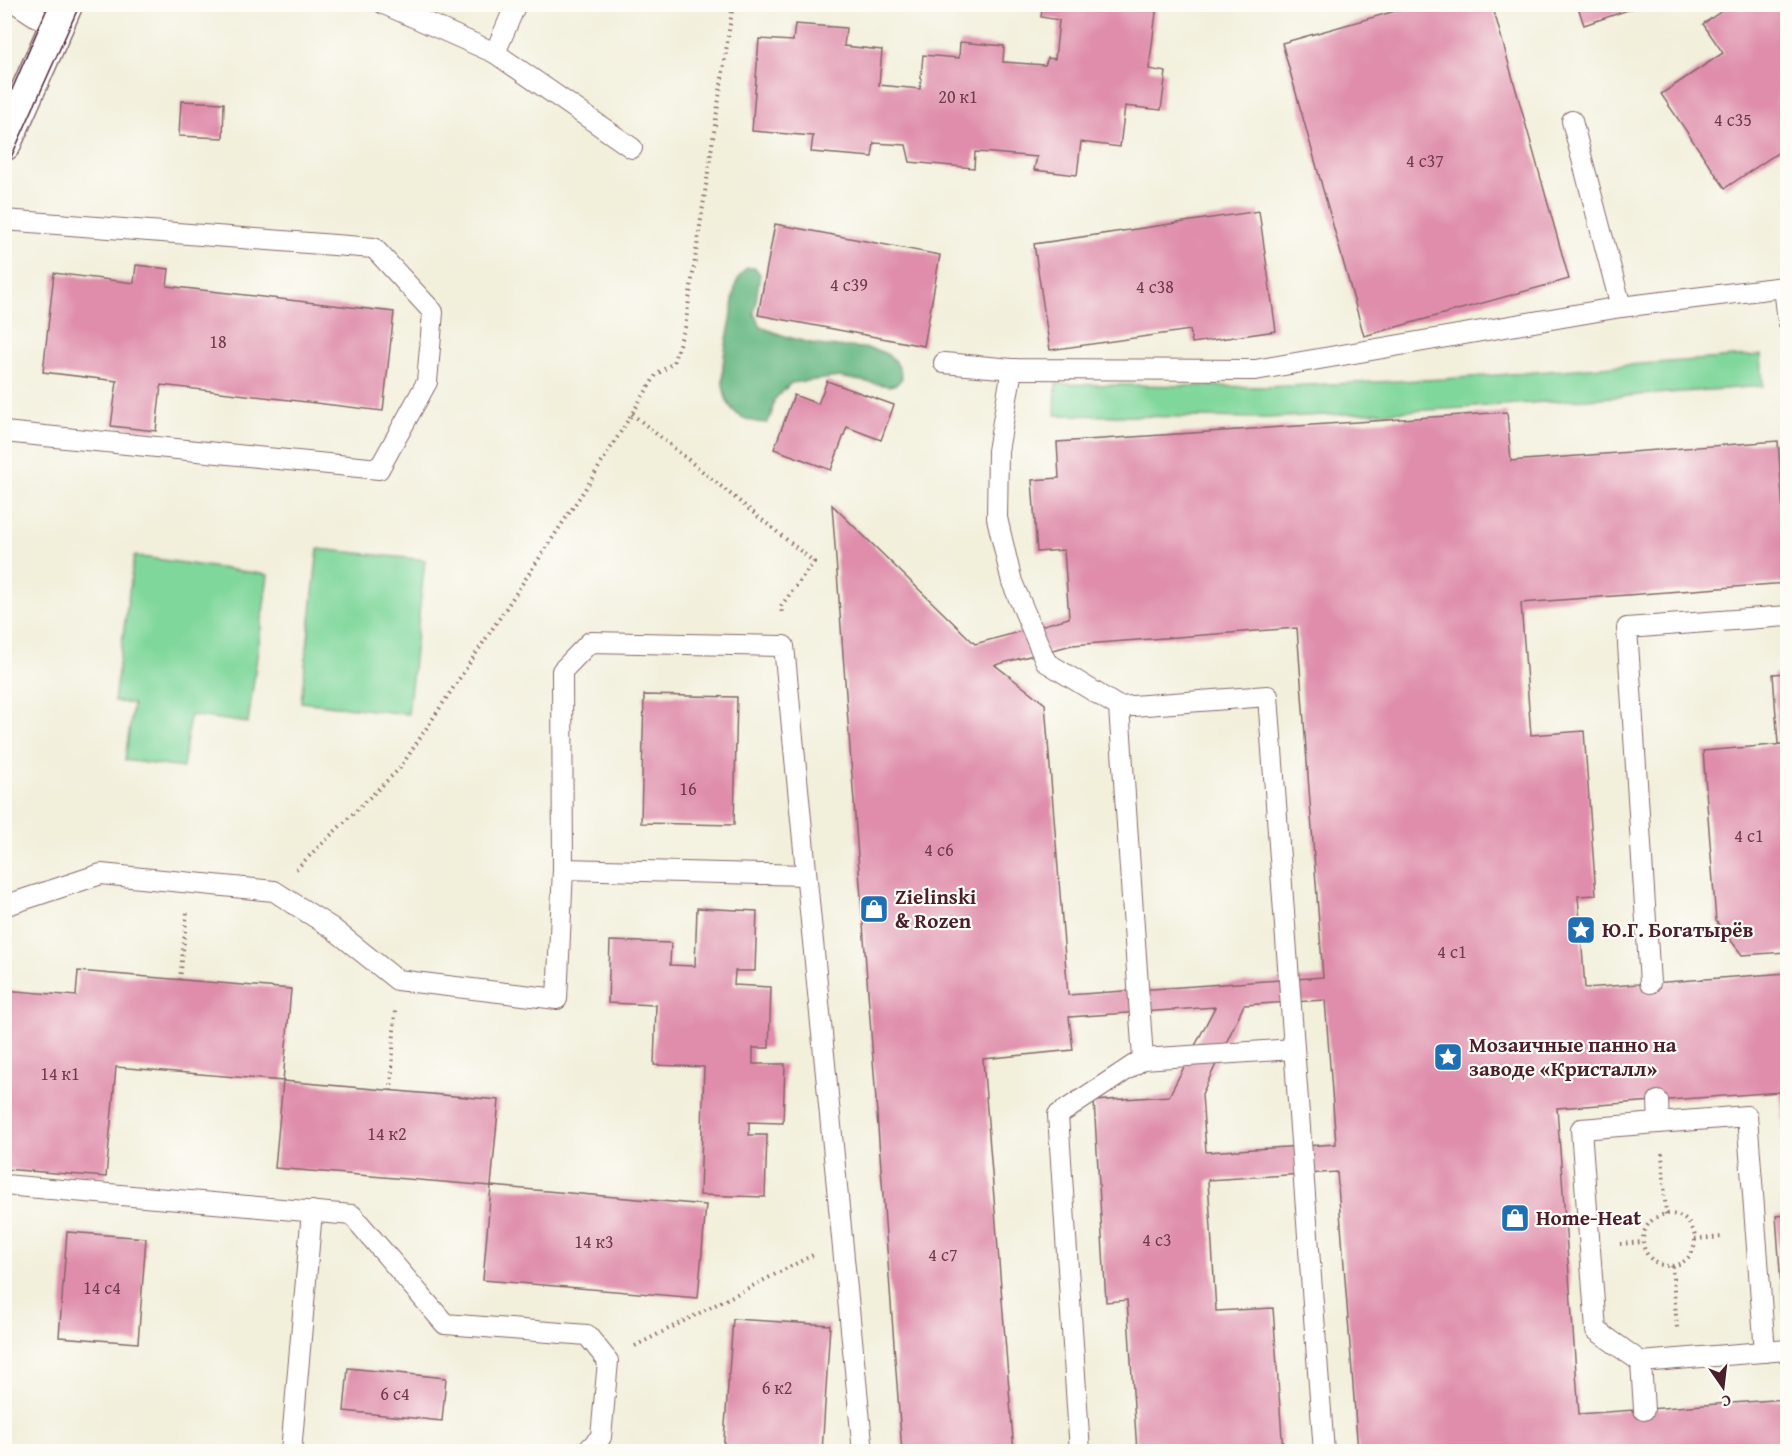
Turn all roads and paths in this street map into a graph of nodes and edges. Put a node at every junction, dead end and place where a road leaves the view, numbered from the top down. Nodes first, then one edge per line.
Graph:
1 (17, 4) edge
2 (384, 4) edge
3 (516, 4) edge
4 (733, 4) edge
5 (61, 17) edge
6 (495, 53) junction
7 (1572, 121) dead end
8 (4, 144) edge
9 (632, 148) dead end
10 (4, 220) edge
11 (1786, 286) edge
12 (1621, 307) junction
13 (1788, 321) edge
14 (944, 363) dead end
15 (1012, 369) junction
16 (632, 414) junction
17 (4, 432) edge
18 (1788, 616) edge
19 (784, 646) junction
20 (1119, 707) junction
21 (563, 869) junction
22 (806, 875) junction
23 (190, 881) junction
24 (274, 891) junction
25 (4, 906) edge
26 (180, 980) dead end
27 (397, 980) junction
28 (1650, 984) dead end
29 (1294, 1049) junction
30 (1143, 1059) junction
31 (391, 1091) dead end
32 (1658, 1101) dead end
33 (1659, 1123) junction
34 (4, 1185) edge
35 (312, 1211) junction
36 (1666, 1215) junction
37 (842, 1240) junction
38 (1672, 1266) junction
39 (1788, 1350) edge
40 (1765, 1352) junction
41 (1679, 1359) junction
42 (608, 1360) junction
43 (1641, 1362) junction
44 (1644, 1410) dead end
45 (291, 1452) edge
46 (586, 1452) edge
47 (863, 1452) edge
48 (1080, 1452) edge
49 (1324, 1452) edge

1 - 5 lane
2 - 6 lane
3 - 6 lane
4 - 16 path
5 - 8 street
6 - 9 lane
7 - 12 lane
10 - 17 lane
11 - 12 lane
11 - 13 lane
12 - 15 lane
14 - 15 lane
15 - 20 lane
16 - 19 path
16 - 24 path
18 - 28 lane
19 - 21 lane
19 - 22 lane
20 - 29 lane
20 - 30 lane
21 - 22 lane
21 - 27 lane
22 - 37 lane
23 - 24 lane
23 - 25 lane
23 - 26 path
24 - 27 lane
27 - 31 path
29 - 30 lane
29 - 49 lane
30 - 48 lane
32 - 33 lane
33 - 36 path
33 - 40 lane
33 - 43 lane
34 - 35 lane
35 - 42 lane
35 - 45 lane
36 - 38 path
36 - 38 path
37 - 42 path
37 - 47 lane
38 - 41 path
39 - 40 lane
40 - 41 lane
41 - 43 lane
42 - 46 lane
43 - 44 lane

